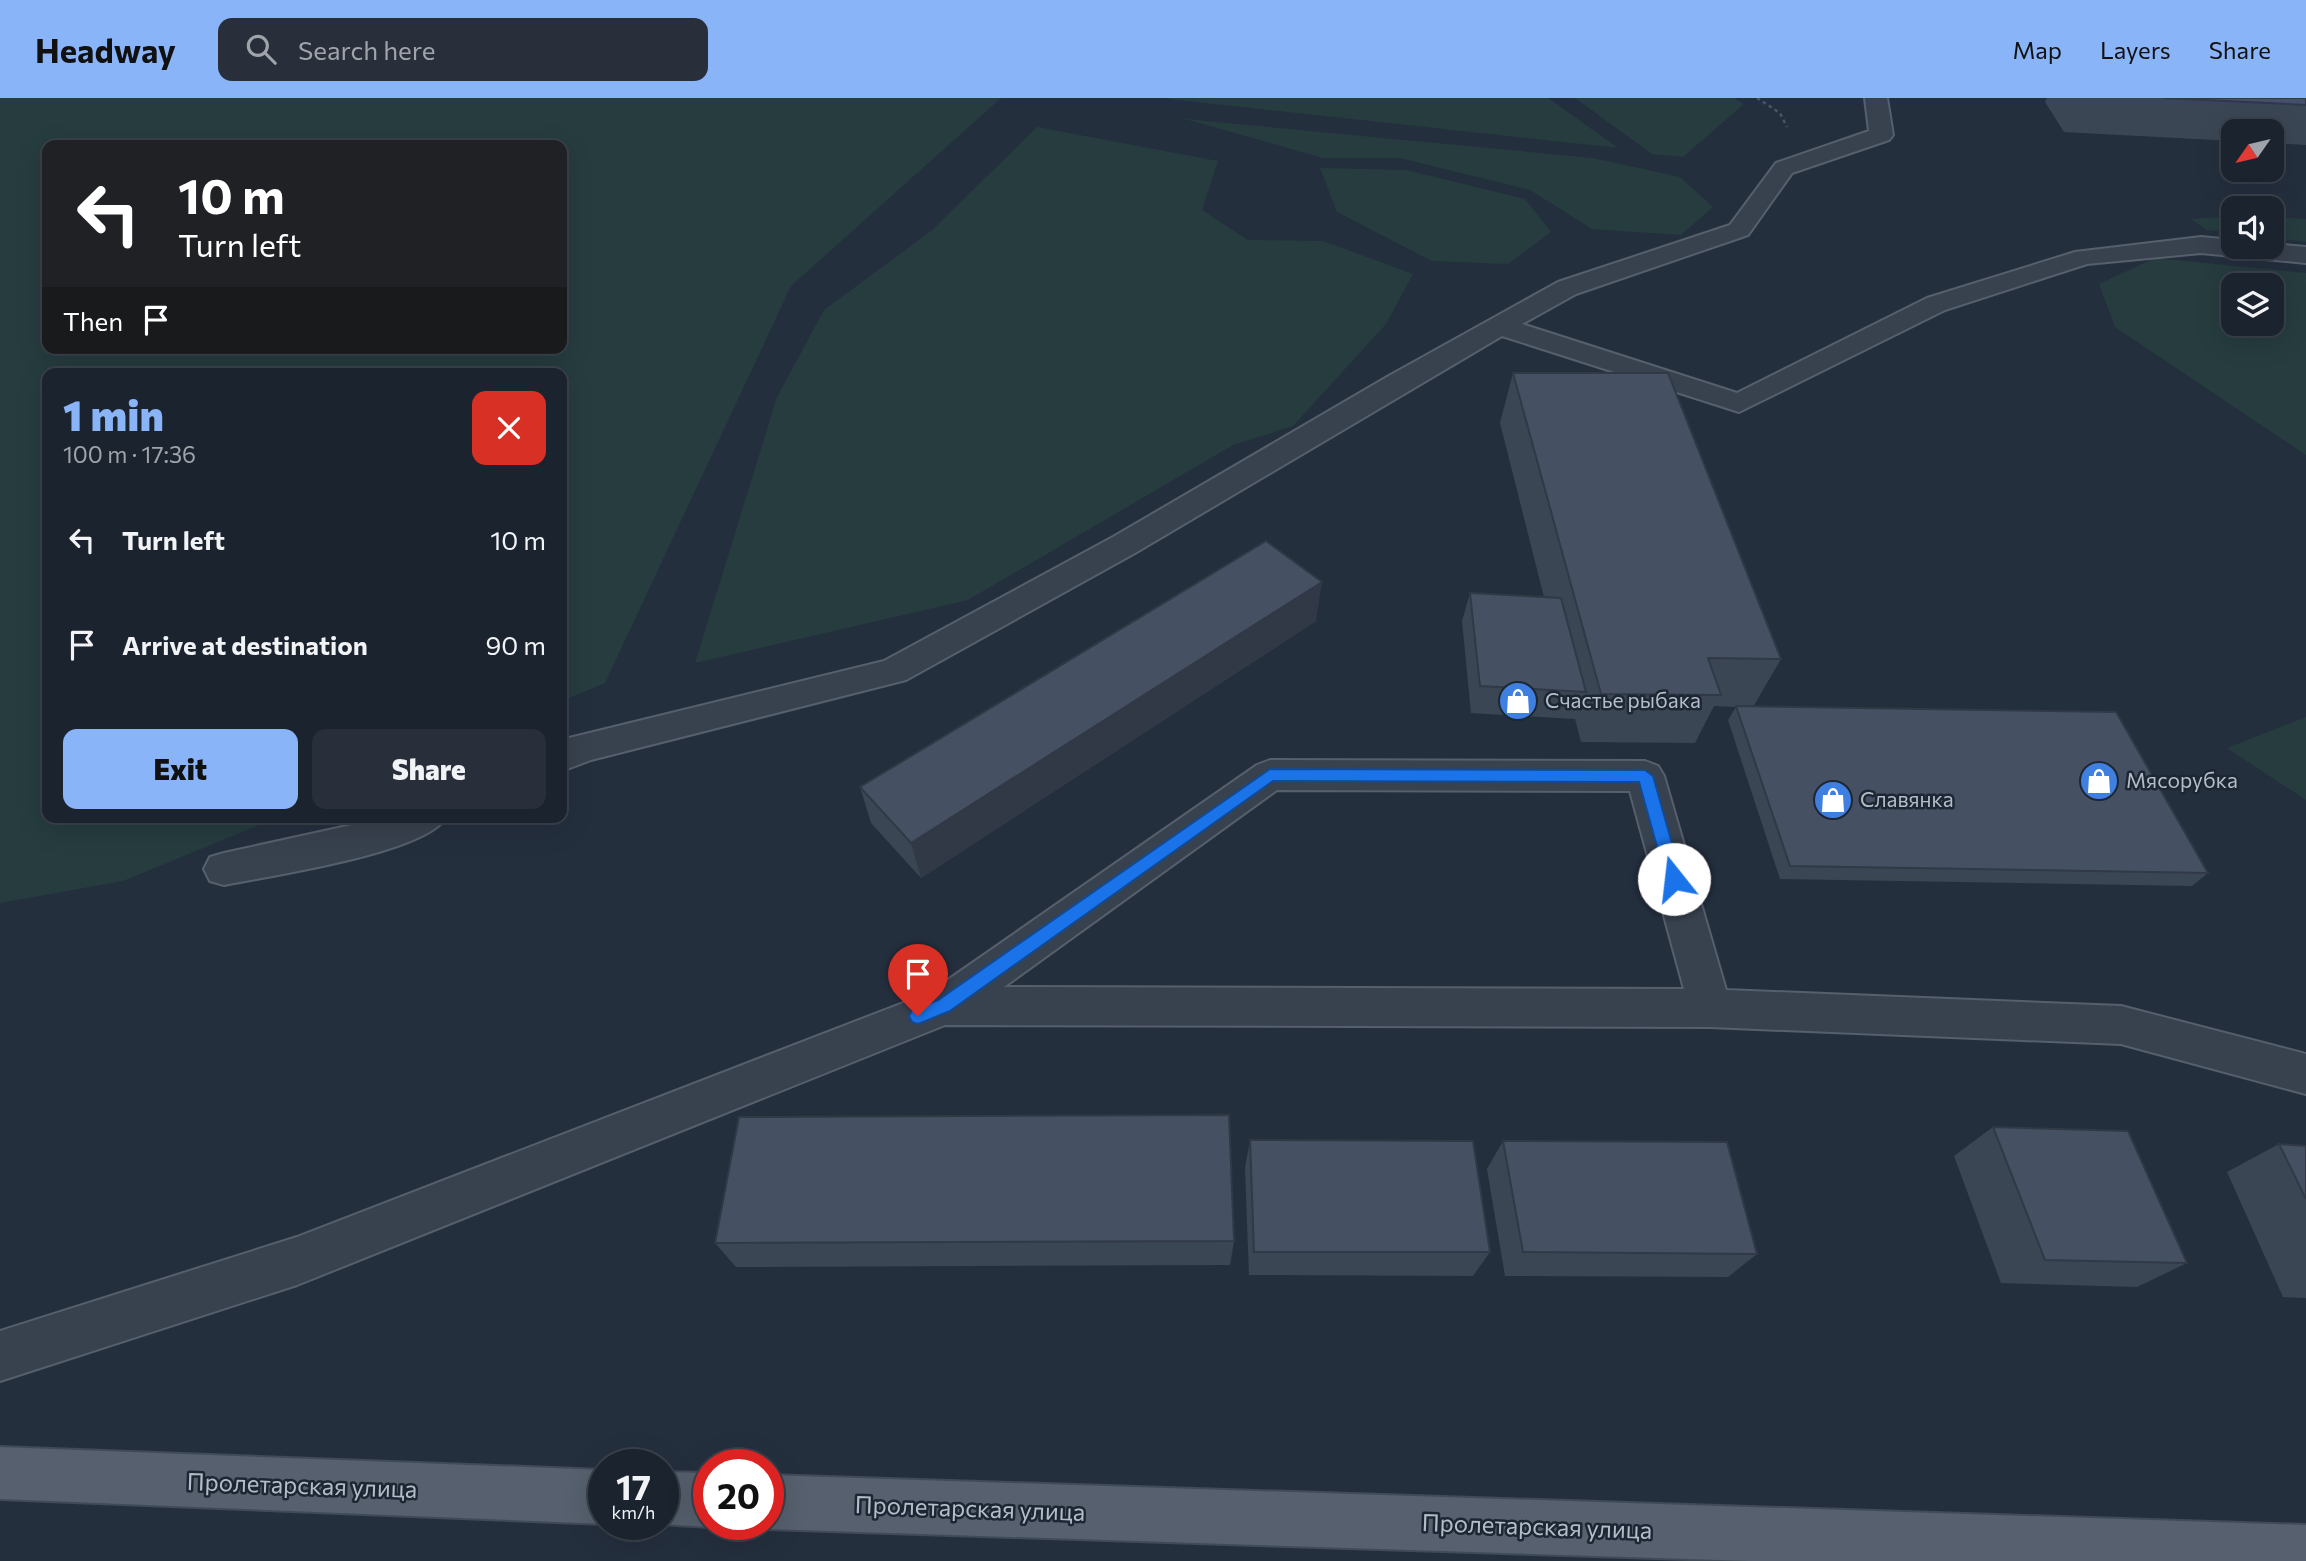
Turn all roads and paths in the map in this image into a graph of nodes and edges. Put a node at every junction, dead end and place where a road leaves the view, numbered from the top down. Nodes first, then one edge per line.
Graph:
1 (1757, 98) edge
2 (1875, 98) edge
3 (1792, 135) dead end
4 (2306, 255) edge
5 (1499, 326) junction
6 (567, 755) edge
7 (413, 823) edge
8 (224, 869) dead end
9 (944, 1006) junction
10 (1710, 1008) junction
11 (2306, 1074) edge
12 (0, 1356) edge
13 (0, 1473) edge
14 (588, 1496) edge
15 (784, 1503) edge
16 (2306, 1552) edge

1 - 3 path
2 - 5 lane
4 - 5 lane
5 - 6 lane
7 - 8 lane
9 - 10 lane
9 - 10 lane
9 - 12 lane
10 - 11 lane
13 - 14 main road, Пролетарская улица
15 - 16 main road, Пролетарская улица

